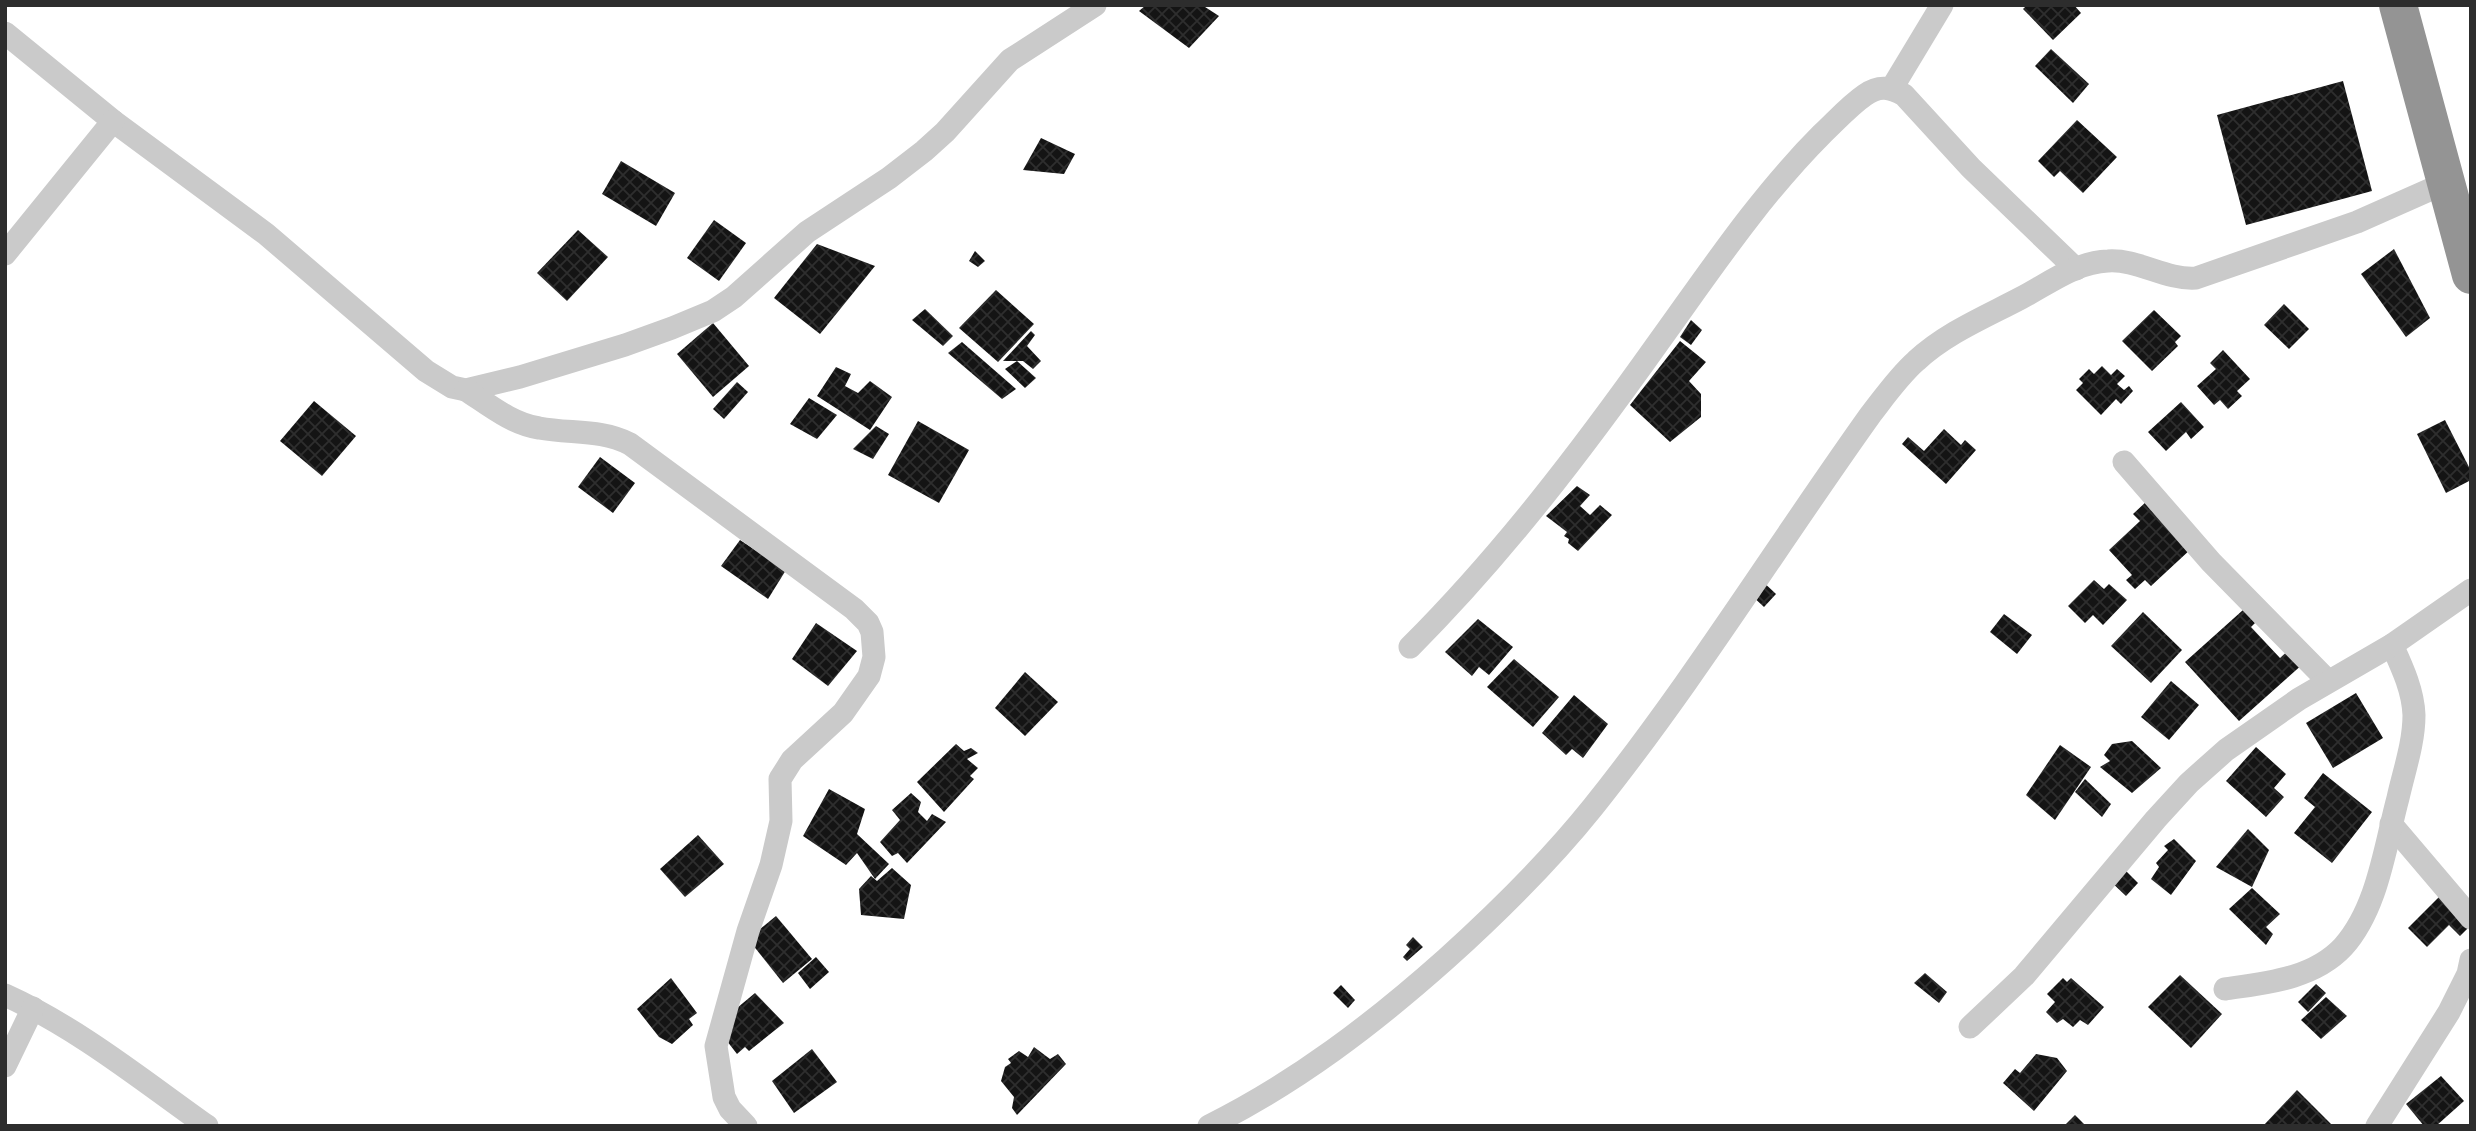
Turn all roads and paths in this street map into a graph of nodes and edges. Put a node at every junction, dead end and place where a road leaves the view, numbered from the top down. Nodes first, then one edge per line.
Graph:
1 (1095, 5) edge
2 (1942, 5) edge
3 (2398, 5) edge
4 (5, 33) edge
5 (1892, 88) junction
6 (113, 121) junction
7 (2445, 183) junction
8 (5, 254) edge
9 (2076, 269) junction
10 (2471, 275) edge
11 (466, 390) junction
12 (2124, 462) dead end
13 (2471, 590) edge
14 (2392, 645) junction
15 (1410, 647) dead end
16 (2328, 681) junction
17 (2391, 824) junction
18 (2471, 918) edge
19 (2471, 960) edge
20 (2225, 989) dead end
21 (5, 995) edge
22 (33, 1007) junction
23 (1970, 1027) dead end
24 (5, 1066) edge
25 (207, 1126) edge
26 (746, 1126) edge
27 (1209, 1126) edge
28 (2377, 1126) edge

1 - 11 street
2 - 5 street
3 - 7 highway
4 - 6 street
5 - 9 street
5 - 15 street
6 - 8 street
6 - 11 street
7 - 9 street
7 - 10 highway
9 - 27 street
11 - 26 street
12 - 16 street
13 - 14 street
14 - 16 street
14 - 17 street
16 - 23 street
17 - 18 street
17 - 20 street
19 - 28 street
21 - 22 street
22 - 24 street
22 - 25 street

